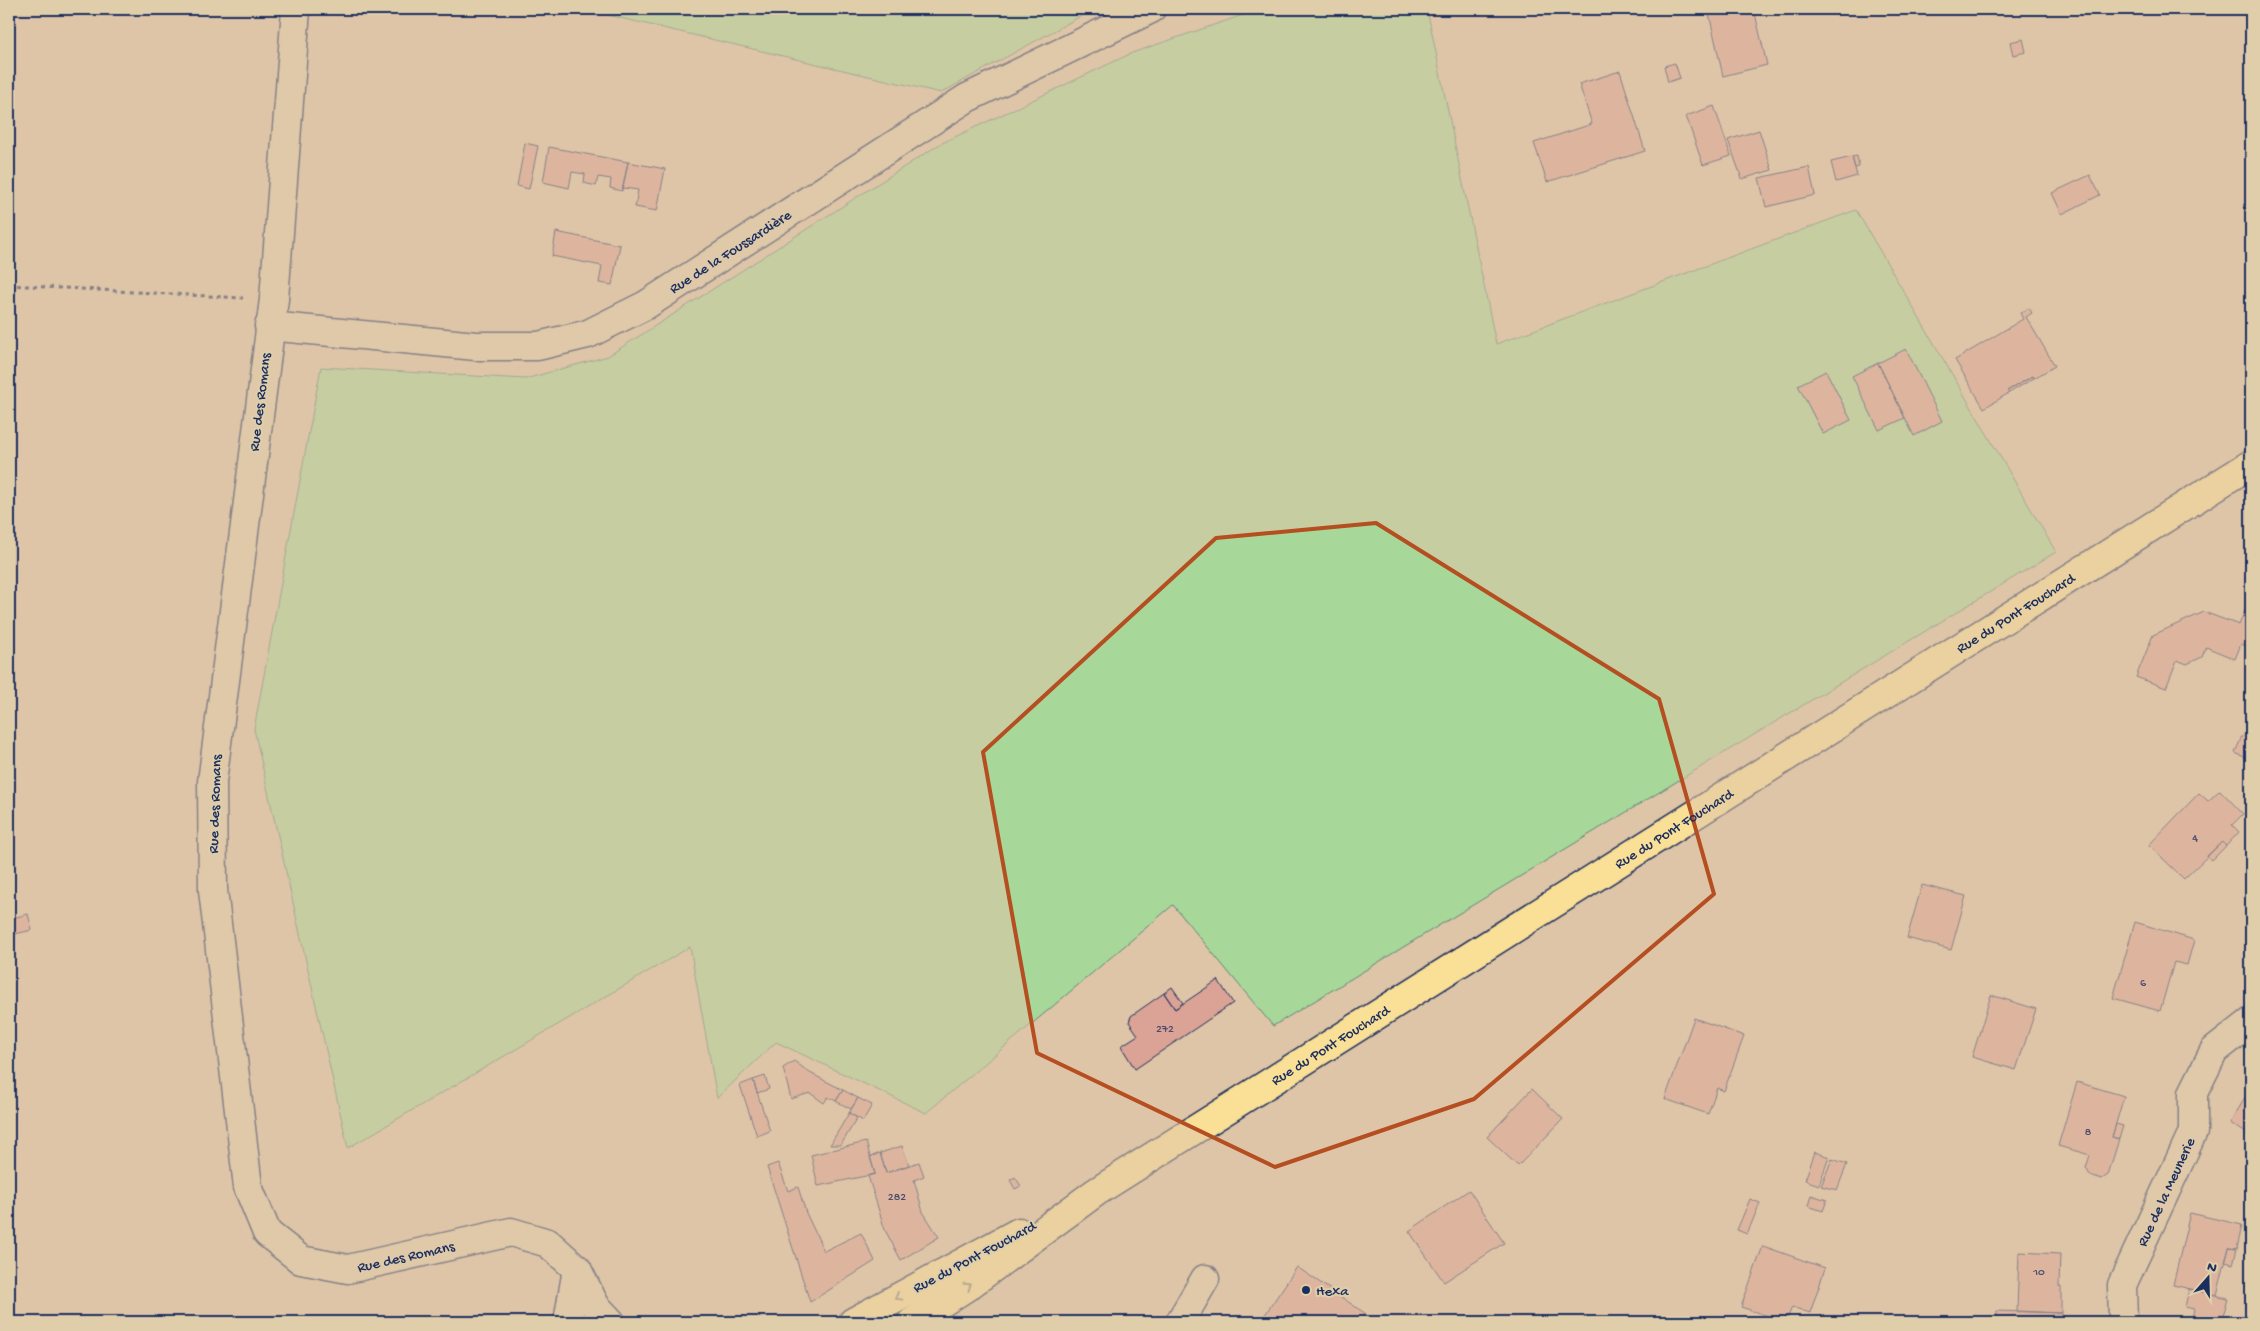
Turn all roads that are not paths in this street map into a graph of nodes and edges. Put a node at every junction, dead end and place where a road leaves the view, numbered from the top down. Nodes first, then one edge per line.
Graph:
1 (296, 9) edge
2 (1151, 9) edge
3 (269, 326) junction
4 (2251, 464) edge
5 (2251, 1022) edge
6 (1096, 1192) junction
7 (577, 1269) junction
8 (1205, 1279) dead end
9 (568, 1322) edge
10 (610, 1322) edge
11 (853, 1322) edge
12 (912, 1322) edge
13 (1180, 1322) edge
14 (2123, 1322) edge

1 - 3 street, Rue des Romans
2 - 3 street, Rue de la Foussardière
3 - 7 street, Rue des Romans
4 - 6 main road, Rue du Pont Fouchard
5 - 14 street, Rue de la Meunerie
6 -> 11 main road, Rue du Pont Fouchard
12 -> 6 main road, Rue du Pont Fouchard
7 - 9 street
7 - 10 street, Rue des Romans
8 - 13 street

